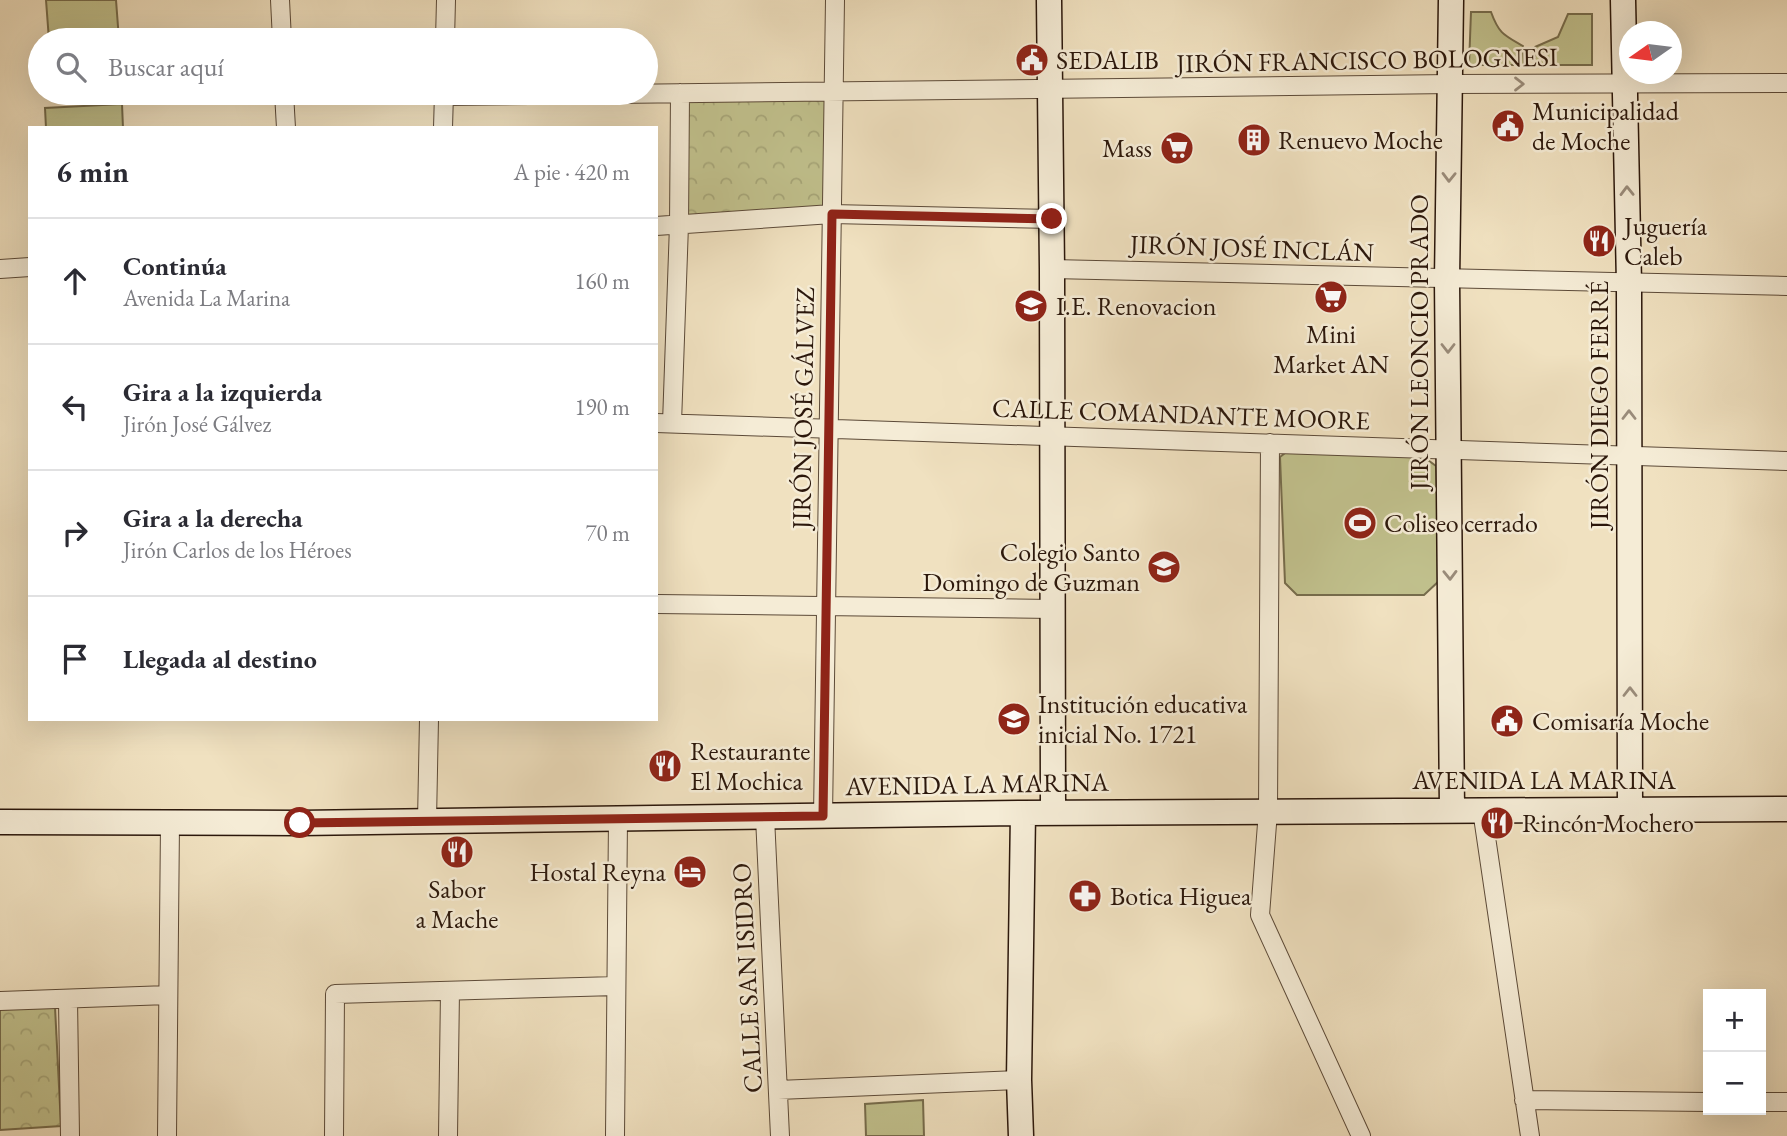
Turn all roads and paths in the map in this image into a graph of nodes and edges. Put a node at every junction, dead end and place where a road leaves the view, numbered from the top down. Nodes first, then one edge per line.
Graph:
1 (280, 0) edge
2 (446, 0) edge
3 (835, 0) edge
4 (1049, 0) edge
5 (1451, 0) edge
6 (1623, 0) edge
7 (1624, 21) edge
8 (281, 28) edge
9 (445, 28) edge
10 (1619, 83) edge
11 (1682, 83) edge
12 (1787, 83) edge
13 (1451, 84) junction
14 (1625, 84) edge
15 (1052, 89) junction
16 (834, 92) junction
17 (658, 93) edge
18 (680, 93) junction
19 (285, 105) edge
20 (444, 105) edge
21 (286, 126) edge
22 (443, 126) edge
23 (832, 214) junction
24 (1052, 219) junction
25 (679, 225) junction
26 (658, 226) edge
27 (28, 267) edge
28 (0, 269) edge
29 (1052, 269) junction
30 (1447, 280) junction
31 (1629, 284) junction
32 (1787, 286) edge
33 (664, 423) edge
34 (829, 428) junction
35 (1052, 436) junction
36 (1270, 443) junction
37 (1448, 450) junction
38 (1629, 456) junction
39 (1787, 461) edge
40 (658, 604) edge
41 (827, 607) junction
42 (1053, 609) junction
43 (429, 721) edge
44 (1787, 808) edge
45 (1630, 809) junction
46 (1452, 810) junction
47 (1482, 810) junction
48 (1268, 811) junction
49 (1023, 813) junction
50 (1053, 813) junction
51 (823, 816) junction
52 (765, 817) junction
53 (618, 819) junction
54 (427, 821) junction
55 (0, 822) edge
56 (170, 823) junction
57 (616, 986) junction
58 (450, 991) junction
59 (167, 995) junction
60 (68, 999) junction
61 (0, 1002) edge
62 (1020, 1080) junction
63 (778, 1090) junction
64 (1524, 1100) junction
65 (1703, 1102) edge
66 (1766, 1102) edge
67 (1787, 1102) edge
68 (70, 1136) edge
69 (167, 1136) edge
70 (334, 1136) edge
71 (448, 1136) edge
72 (615, 1136) edge
73 (780, 1136) edge
74 (1021, 1136) edge
75 (1361, 1136) edge
76 (1530, 1136) edge

1 - 8 street
2 - 9 street
3 - 16 street, JIRÓN JOSÉ GÁLVEZ
4 - 15 street
5 - 13 street, JIRÓN LEONCIO PRADO
6 - 7 street, JIRÓN DIEGO FERRÉ
13 -> 10 street, JIRÓN FRANCISCO BOLOGNESI
11 - 12 street, JIRÓN FRANCISCO BOLOGNESI
13 - 15 street, JIRÓN FRANCISCO BOLOGNESI
13 -> 30 street, JIRÓN LEONCIO PRADO
31 -> 14 street, JIRÓN DIEGO FERRÉ
15 - 16 street, JIRÓN FRANCISCO BOLOGNESI
15 - 24 street
16 - 18 street, JIRÓN FRANCISCO BOLOGNESI
16 - 23 street, JIRÓN JOSÉ GÁLVEZ
17 - 18 street, JIRÓN FRANCISCO BOLOGNESI
18 - 25 street
19 - 21 street
20 - 22 street
23 - 24 street
23 - 25 street
23 - 34 street, JIRÓN JOSÉ GÁLVEZ
24 - 29 street
25 - 26 street
25 - 33 street
27 - 28 street
29 - 30 street, JIRÓN JOSÉ INCLÁN
29 - 35 street
30 - 31 street, JIRÓN JOSÉ INCLÁN
30 -> 37 street, JIRÓN LEONCIO PRADO
31 - 32 street, JIRÓN JOSÉ INCLÁN
38 -> 31 street, JIRÓN DIEGO FERRÉ
33 - 34 street, CALLE COMANDANTE MOORE
34 - 35 street, CALLE COMANDANTE MOORE
34 - 41 street, JIRÓN JOSÉ GÁLVEZ
35 - 36 street, CALLE COMANDANTE MOORE
35 - 42 street
36 - 37 street, CALLE COMANDANTE MOORE
36 - 48 street
37 - 38 street, CALLE COMANDANTE MOORE
37 -> 46 street, JIRÓN LEONCIO PRADO
38 - 39 street, CALLE COMANDANTE MOORE
45 -> 38 street, JIRÓN DIEGO FERRÉ
40 - 41 street
41 - 42 street
41 - 51 street, JIRÓN JOSÉ GÁLVEZ
42 - 50 street
43 - 54 street
44 - 45 street, AVENIDA LA MARINA
45 - 47 street, AVENIDA LA MARINA
46 - 47 street, AVENIDA LA MARINA
46 - 48 street, AVENIDA LA MARINA
47 - 64 street
48 - 50 street, AVENIDA LA MARINA
48 - 75 street
49 - 50 street, AVENIDA LA MARINA
49 - 51 street, AVENIDA LA MARINA
49 - 62 street
51 - 52 street, AVENIDA LA MARINA
52 - 53 street, AVENIDA LA MARINA
52 - 63 street, CALLE SAN ISIDRO
53 - 54 street, AVENIDA LA MARINA
53 - 57 street
54 - 56 street, AVENIDA LA MARINA
55 - 56 street, AVENIDA LA MARINA
56 - 59 street
57 - 58 street
57 - 72 street
58 - 70 street
58 - 71 street
59 - 60 street
59 - 69 street
60 - 61 street
60 - 68 street
62 - 63 street
62 - 74 street
63 - 73 street, CALLE SAN ISIDRO
64 - 65 street
64 - 76 street
66 - 67 street

